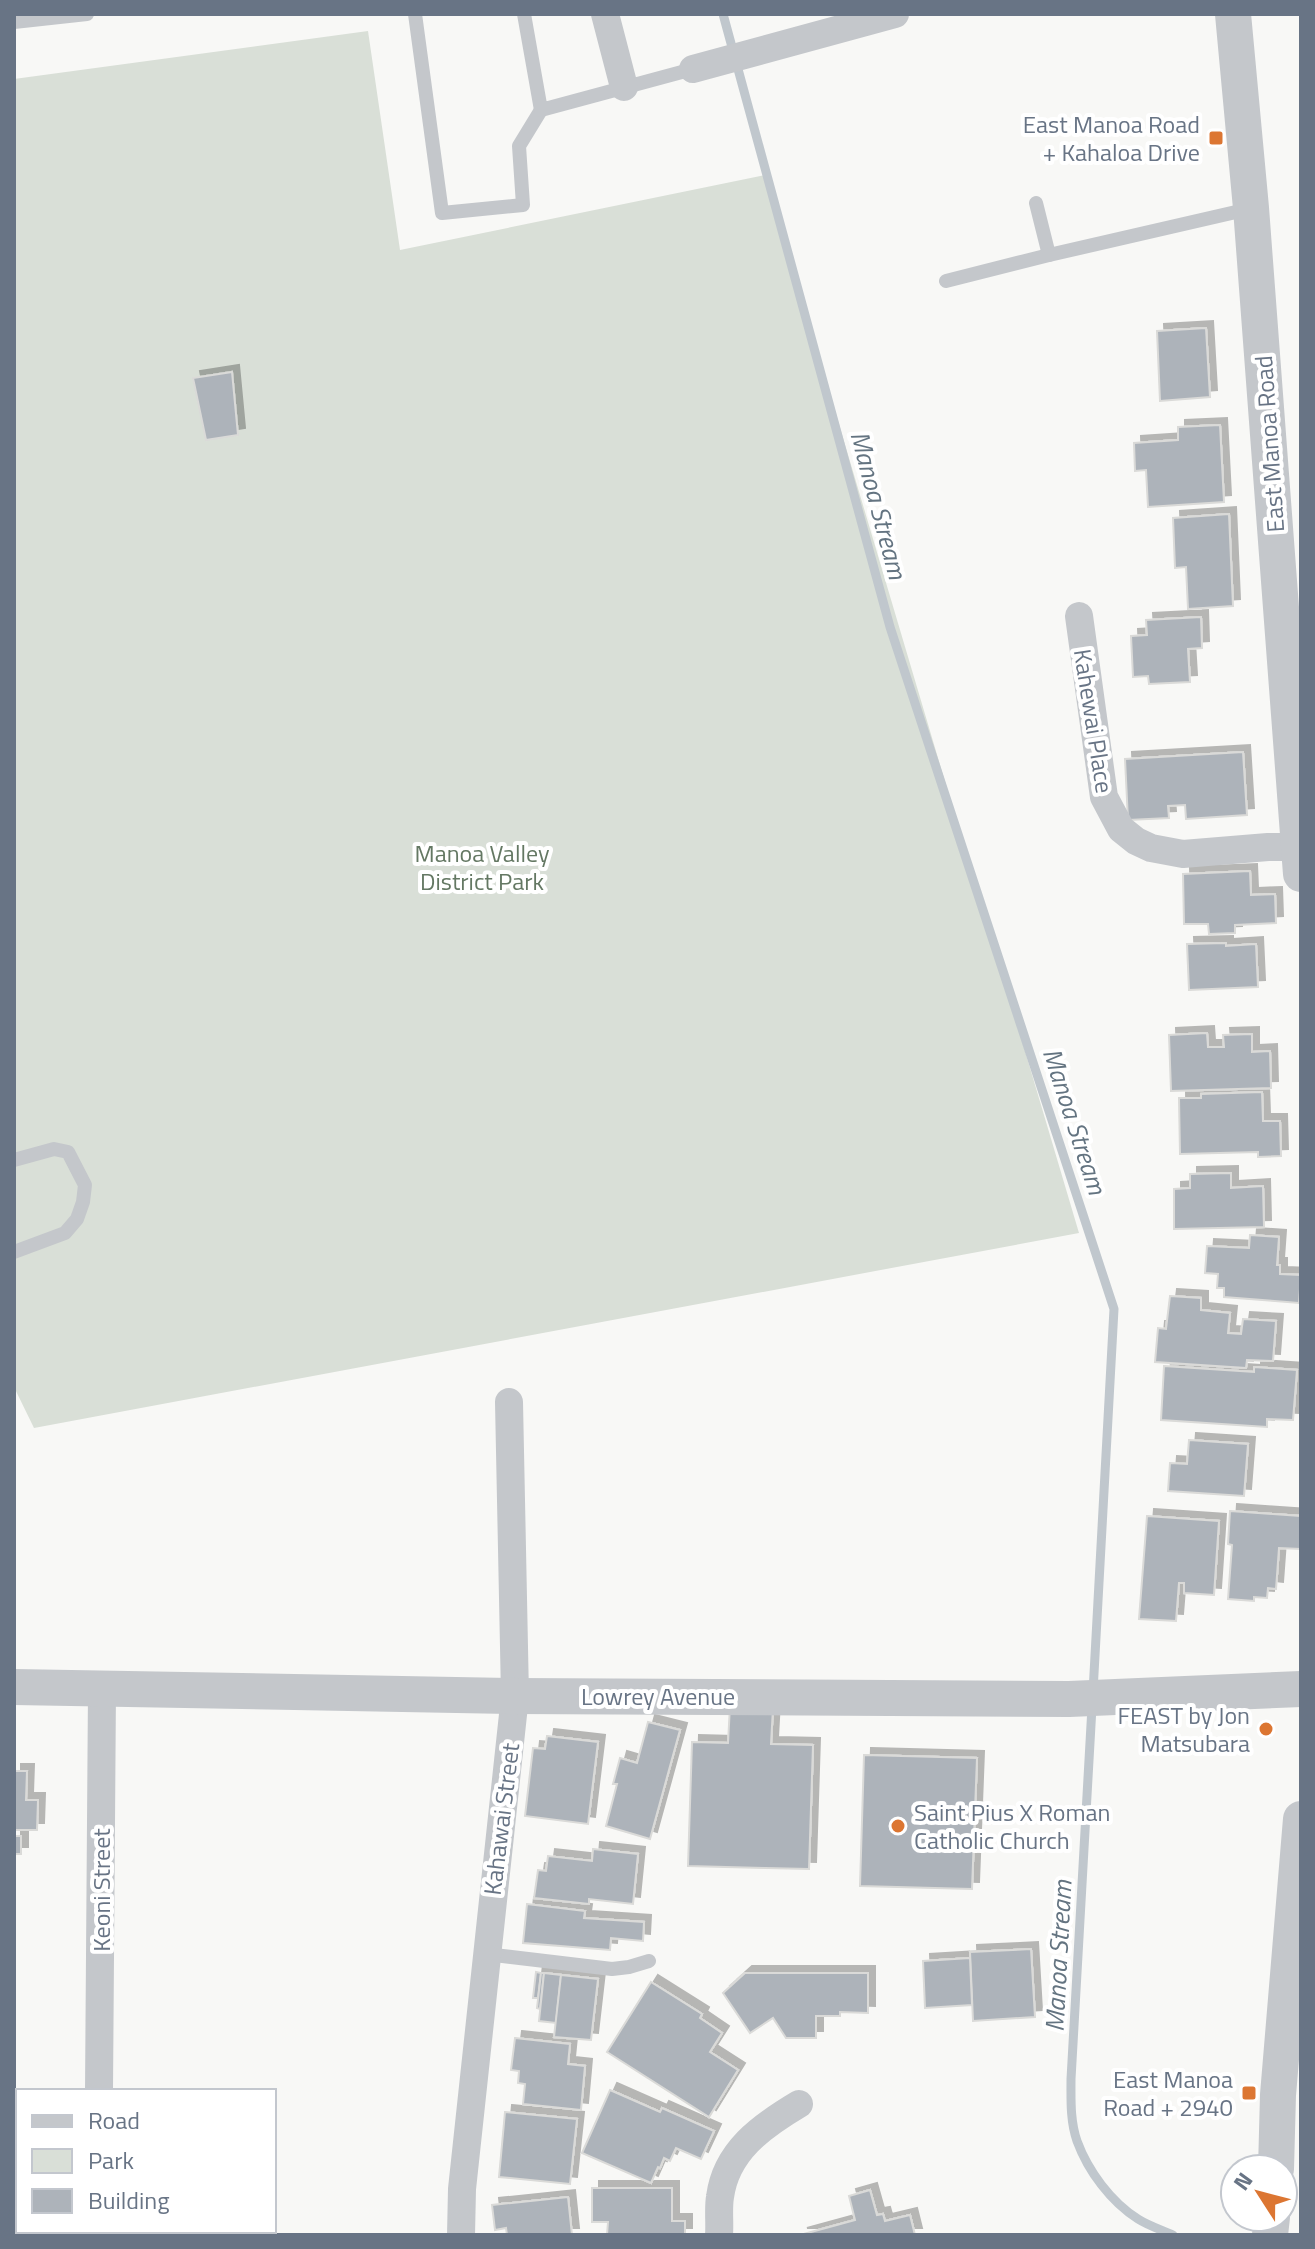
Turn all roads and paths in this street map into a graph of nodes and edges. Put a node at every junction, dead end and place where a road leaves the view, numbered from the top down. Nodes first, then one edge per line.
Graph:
1 (87, 14) edge
2 (415, 14) edge
3 (524, 14) edge
4 (605, 14) edge
5 (895, 14) edge
6 (1233, 14) edge
7 (14, 22) edge
8 (693, 69) joint
9 (624, 87) junction
10 (541, 110) junction
11 (1036, 203) dead end
12 (1251, 208) junction
13 (1049, 255) junction
14 (946, 281) dead end
15 (1079, 616) dead end
16 (1295, 712) edge
17 (1300, 861) edge
18 (14, 1160) edge
19 (14, 1252) edge
20 (509, 1402) dead end
21 (14, 1687) edge
22 (102, 1689) junction
23 (1301, 1689) edge
24 (515, 1696) junction
25 (1301, 1819) edge
26 (486, 1954) junction
27 (649, 1961) dead end
28 (99, 2089) edge
29 (1290, 2095) edge
30 (799, 2104) dead end
31 (1279, 2153) edge
32 (461, 2235) edge
33 (719, 2235) edge

1 - 7 lane
2 - 10 lane
3 - 10 lane
4 - 9 street
5 - 8 street
6 - 12 street, East Manoa Road
8 - 9 lane
9 - 10 lane
11 - 13 lane
12 - 13 lane
12 - 16 street, East Manoa Road
13 - 14 lane
15 - 17 street, Kahewai Place
16 - 17 street, East Manoa Road
18 - 19 lane
20 - 24 street, Kahawai Street
21 - 22 street, Lowrey Avenue
22 - 24 street, Lowrey Avenue
22 - 28 street, Keoni Street
23 - 24 street, Lowrey Avenue
24 - 26 street, Kahawai Street
25 - 29 street
26 - 27 lane
26 - 32 street, Kahawai Street
29 - 31 street
30 - 33 street

